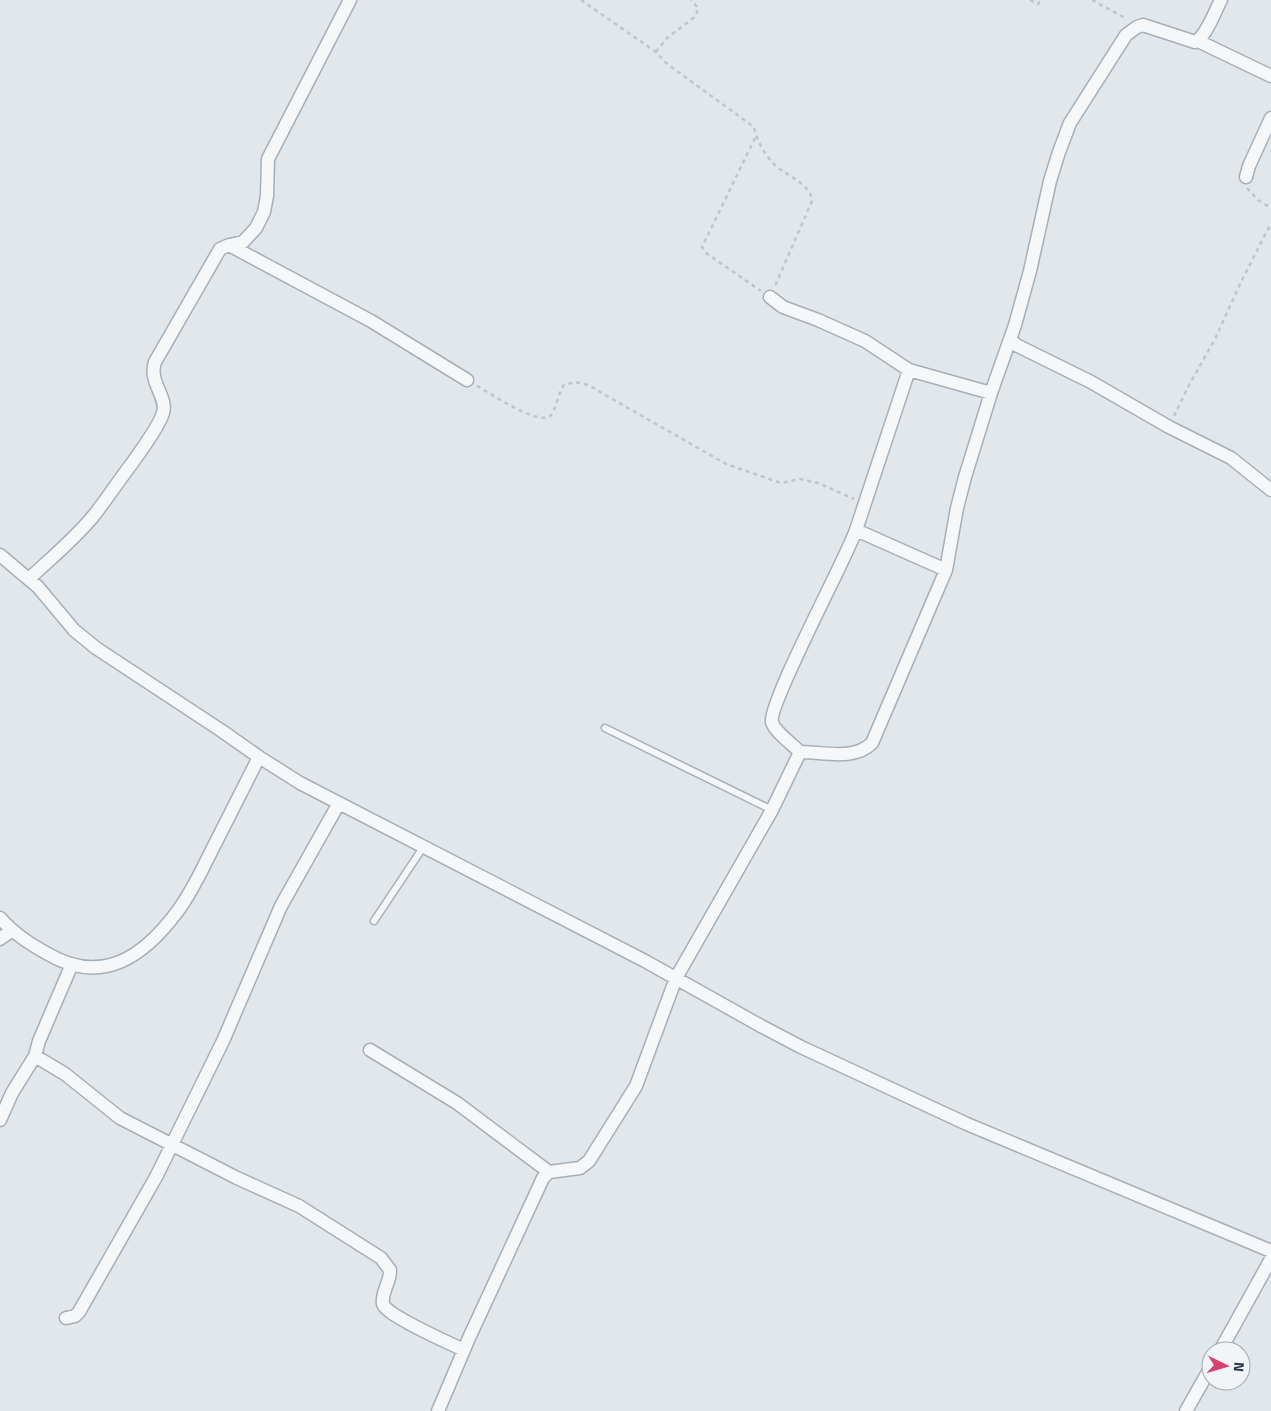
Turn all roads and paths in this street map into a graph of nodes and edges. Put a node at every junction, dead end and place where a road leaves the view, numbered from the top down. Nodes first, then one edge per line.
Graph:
1 (350, 0) edge
2 (581, 0) edge
3 (691, 0) edge
4 (1030, 0) edge
5 (1041, 0) edge
6 (1092, 0) edge
7 (1221, 0) edge
8 (1140, 25) junction
9 (1198, 41) junction
10 (656, 52) junction
11 (1271, 76) edge
12 (1271, 118) edge
13 (756, 138) junction
14 (1246, 177) joint
15 (1271, 208) edge
16 (1271, 223) edge
17 (229, 245) junction
18 (770, 297) junction
19 (1011, 338) junction
20 (909, 370) junction
21 (467, 380) joint
22 (991, 393) junction
23 (1169, 427) junction
24 (1271, 490) edge
25 (864, 508) junction
26 (856, 530) junction
27 (0, 555) edge
28 (946, 570) junction
29 (29, 579) junction
30 (605, 728) dead end
31 (800, 752) junction
32 (259, 757) junction
33 (339, 803) junction
34 (772, 810) junction
35 (424, 846) junction
36 (0, 918) edge
37 (374, 921) dead end
38 (11, 931) junction
39 (0, 939) edge
40 (72, 964) junction
41 (676, 978) junction
42 (370, 1050) dead end
43 (35, 1056) junction
44 (0, 1120) edge
45 (172, 1145) junction
46 (550, 1172) junction
47 (1271, 1251) edge
48 (1271, 1259) edge
49 (66, 1318) dead end
50 (1226, 1341) edge
51 (464, 1350) junction
52 (1201, 1385) edge
53 (438, 1411) edge
54 (1186, 1411) edge

1 - 17 street
2 - 10 path
3 - 10 path
4 - 5 path
6 - 8 path
7 - 9 street
8 - 9 street
8 - 19 street
9 - 11 street
10 - 13 path
12 - 14 street
13 - 18 path
13 - 18 path
14 - 15 path
16 - 23 path
17 - 21 street
17 - 29 street
18 - 20 street
19 - 22 street
19 - 23 street
20 - 22 street
20 - 25 street
21 - 25 path
22 - 28 street
23 - 24 street
25 - 26 street
26 - 28 street
26 - 31 street
27 - 29 street
28 - 31 street
29 - 32 street
30 - 34 lane
31 - 34 street
32 - 33 street
32 - 40 street
33 - 35 street
33 - 45 street
34 - 41 street
35 - 37 lane
35 - 41 street
36 - 38 street
38 - 39 street
38 - 40 street
40 - 43 street
41 - 46 street
41 - 47 street
42 - 46 street
43 - 44 street
43 - 45 street
45 - 49 street
45 - 51 street
46 - 51 street
48 - 50 street
51 - 53 street
52 - 54 street

